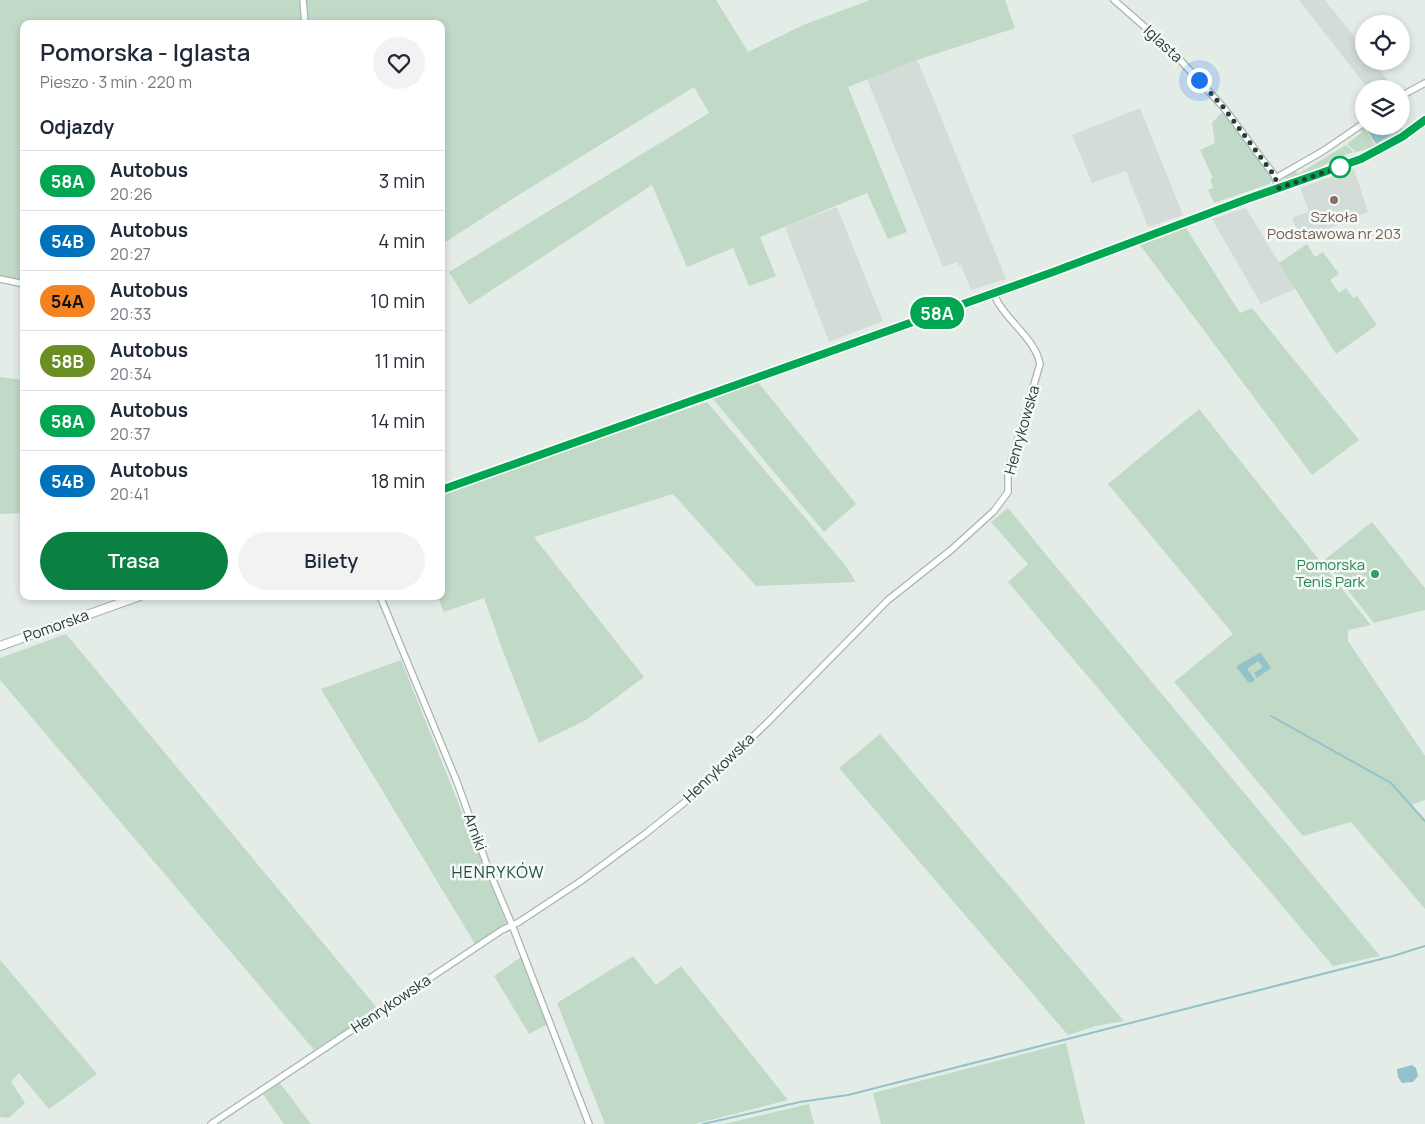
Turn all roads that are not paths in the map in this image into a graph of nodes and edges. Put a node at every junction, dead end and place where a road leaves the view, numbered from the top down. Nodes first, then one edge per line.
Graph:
1 (302, 0) edge
2 (1114, 0) edge
3 (304, 20) edge
4 (1425, 83) edge
5 (1410, 91) edge
6 (1425, 120) edge
7 (1355, 129) edge
8 (1276, 178) junction
9 (1279, 188) junction
10 (0, 279) edge
11 (20, 283) edge
12 (992, 292) junction
13 (445, 489) edge
14 (129, 600) edge
15 (382, 600) edge
16 (0, 646) edge
17 (512, 925) junction
18 (211, 1124) edge
19 (589, 1124) edge

1 - 3 street
2 - 8 street, Iglasta
4 - 5 street
6 - 9 street
7 - 8 street
8 - 9 street, Iglasta
9 - 12 street
10 - 11 street
12 - 13 street
12 - 17 street, Henrykowska
14 - 16 street, Pomorska
15 - 17 street, Arniki
17 - 18 street, Henrykowska
17 - 19 street, Arniki

